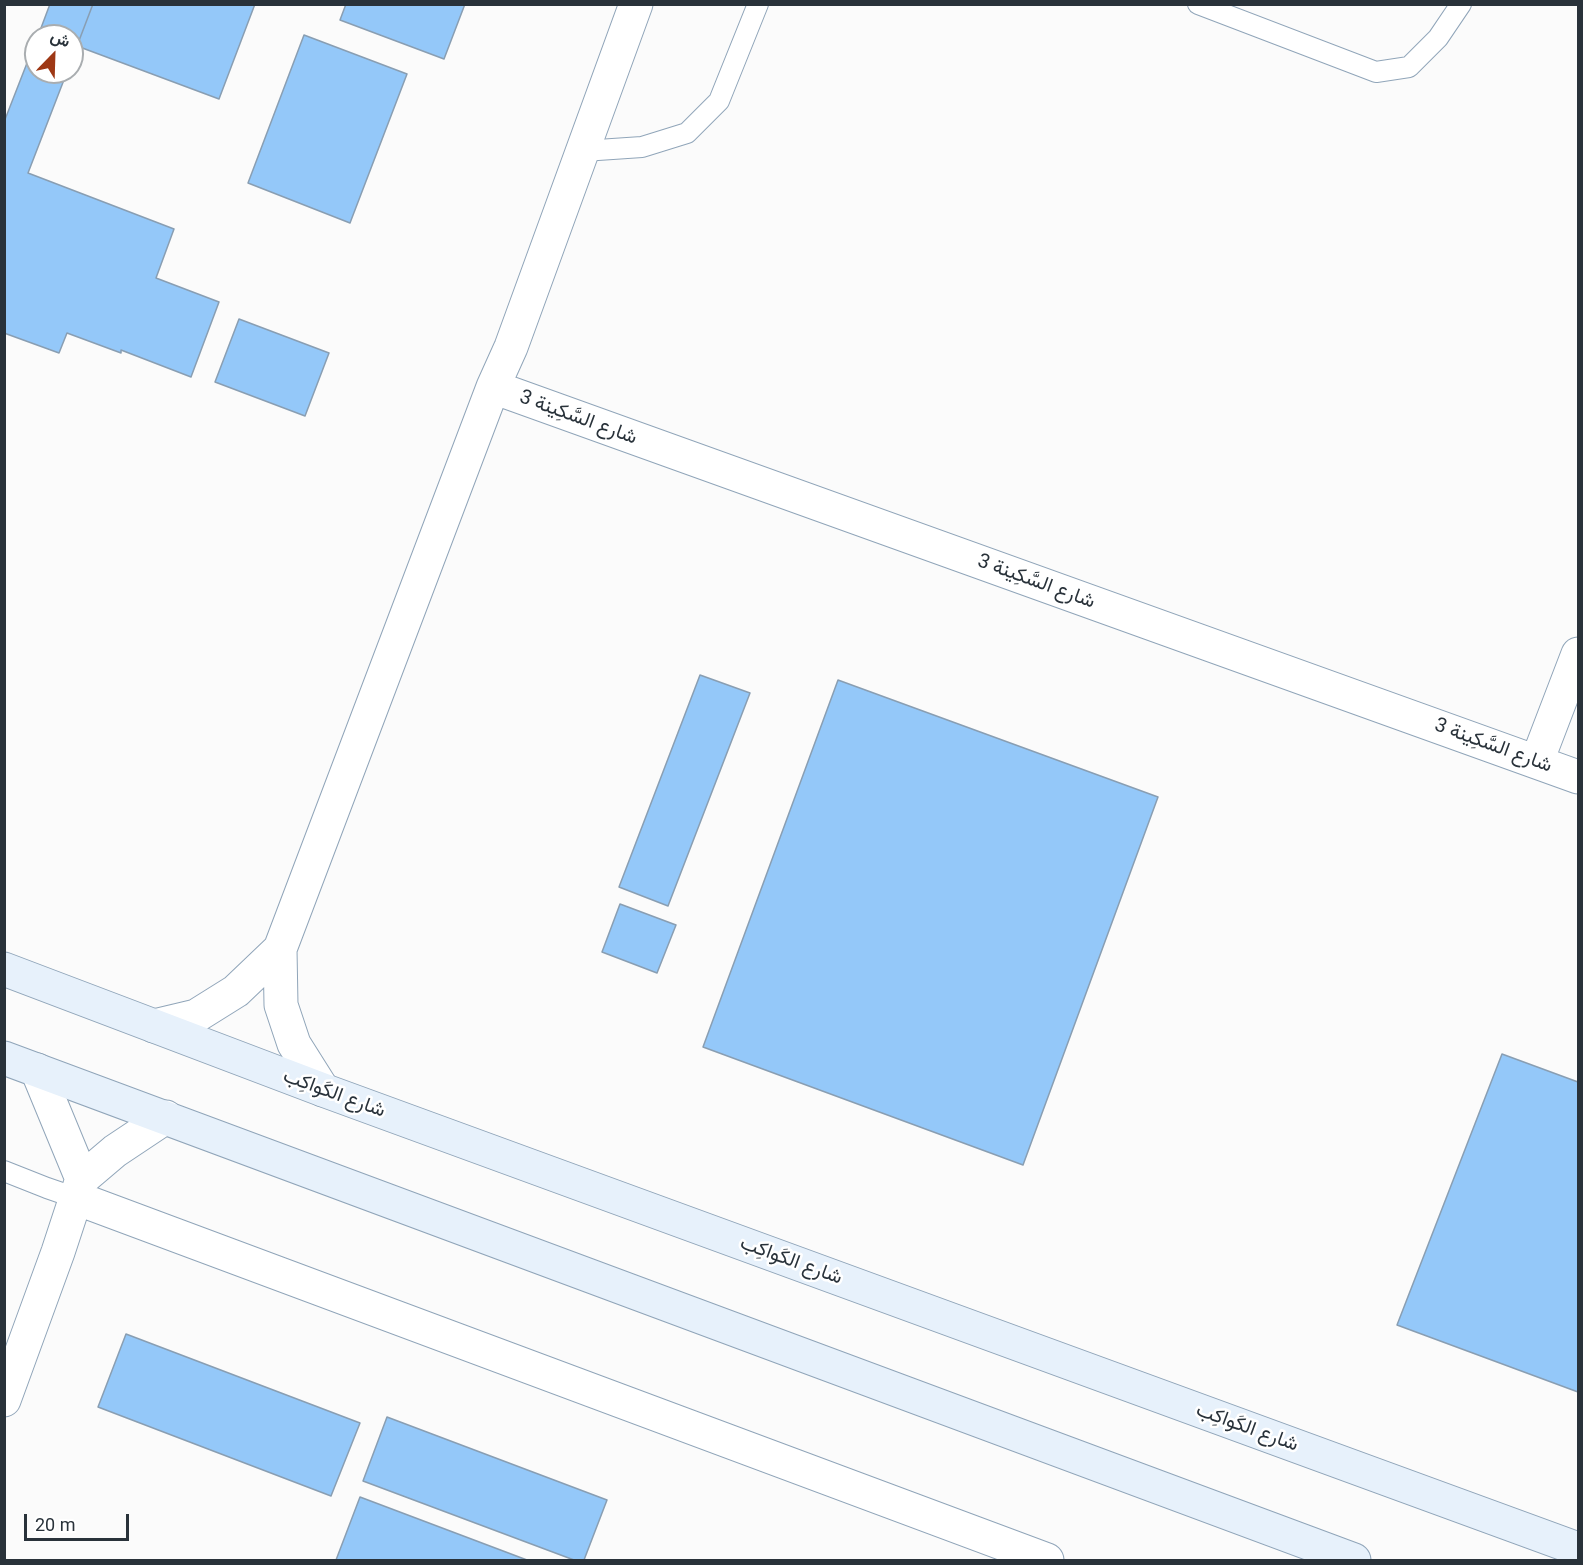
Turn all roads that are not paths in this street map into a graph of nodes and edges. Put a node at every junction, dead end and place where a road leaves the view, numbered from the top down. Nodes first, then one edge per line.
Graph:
1 (636, 4) edge
2 (758, 4) edge
3 (1198, 4) edge
4 (1461, 4) edge
5 (583, 151) junction
6 (493, 387) junction
7 (1578, 654) edge
8 (1537, 762) junction
9 (1578, 777) edge
10 (280, 949) junction
11 (4, 969) edge
12 (154, 1026) junction
13 (4, 1058) edge
14 (37, 1070) junction
15 (323, 1090) junction
16 (166, 1117) junction
17 (4, 1171) edge
18 (79, 1189) junction
19 (4, 1400) edge
20 (1578, 1549) edge
21 (1047, 1560) edge
22 (1354, 1560) edge

1 - 5 street
2 - 5 lane
3 - 4 lane
5 - 6 street
6 - 8 street, شارع السَّكِينة 3
6 - 10 street
7 - 8 street
8 - 9 street, شارع السَّكِينة 3
10 - 12 street
10 - 15 street
11 - 12 street, شارع الكَواكِب
12 - 15 street, شارع الكَواكِب
13 - 14 street
14 - 16 street
14 - 18 street
15 - 20 street, شارع الكَواكِب
16 - 18 street
16 - 22 street
17 - 18 lane
18 - 19 street
18 - 21 street

